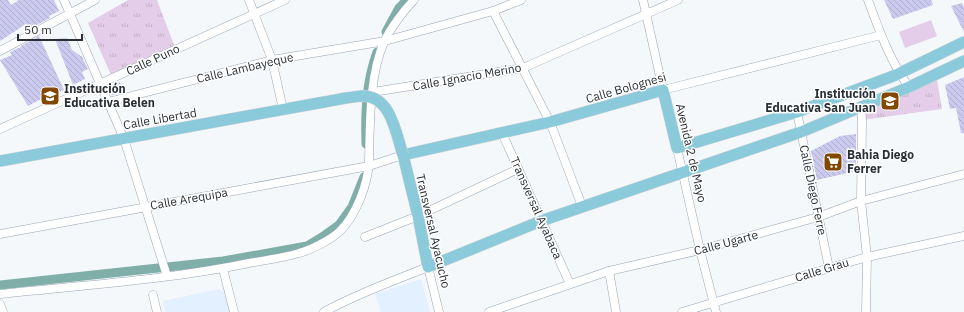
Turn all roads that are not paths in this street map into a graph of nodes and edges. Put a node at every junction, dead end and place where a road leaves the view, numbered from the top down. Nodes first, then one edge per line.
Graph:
1 (64, 0) edge
2 (95, 0) edge
3 (249, 0) edge
4 (285, 0) edge
5 (414, 0) edge
6 (521, 0) edge
7 (643, 0) edge
8 (678, 0) edge
9 (868, 0) edge
10 (492, 11) junction
11 (646, 13) junction
12 (69, 14) junction
13 (255, 14) junction
14 (881, 34) junction
15 (385, 41) junction
16 (964, 42) edge
17 (0, 51) edge
18 (272, 60) junction
19 (964, 61) edge
20 (523, 68) junction
21 (899, 74) junction
22 (100, 85) junction
23 (909, 87) junction
24 (663, 90) junction
25 (373, 92) junction
26 (108, 102) junction
27 (324, 102) joint
28 (862, 107) junction
29 (283, 110) junction
30 (797, 112) junction
31 (550, 122) junction
32 (0, 129) edge
33 (801, 132) junction
34 (502, 133) junction
35 (124, 139) junction
36 (677, 148) junction
37 (403, 156) junction
38 (0, 161) edge
39 (377, 163) joint
40 (369, 166) junction
41 (518, 169) junction
42 (682, 172) junction
43 (964, 174) edge
44 (861, 201) junction
45 (582, 206) junction
46 (146, 207) junction
47 (418, 216) junction
48 (818, 217) junction
49 (541, 221) junction
50 (0, 234) edge
51 (964, 236) edge
52 (365, 238) dead end
53 (700, 250) junction
54 (867, 257) junction
55 (428, 267) junction
56 (829, 268) junction
57 (223, 269) junction
58 (609, 271) junction
59 (167, 276) junction
60 (570, 284) junction
61 (0, 294) edge
62 (153, 295) dead end
63 (714, 303) junction
64 (0, 304) edge
65 (338, 308) edge
66 (3, 312) edge
67 (157, 312) edge
68 (234, 312) edge
69 (324, 312) edge
70 (439, 312) edge
71 (489, 312) edge
72 (616, 312) edge
73 (682, 312) edge
74 (716, 312) edge
75 (866, 312) edge

1 - 12 street
2 - 12 street
3 - 13 street
4 - 13 street, Calle Puno
5 - 15 street
6 - 10 street, Calle Lambayeque
7 - 11 street, Avenida 2 de Mayo
8 - 11 street, Calle Ignacio Merino
9 - 14 street
10 - 15 street, Calle Lambayeque
10 - 20 street
11 - 20 street, Calle Ignacio Merino
11 - 24 street, Avenida 2 de Mayo
12 - 17 street
12 - 22 street
13 - 18 street
13 - 22 street, Calle Puno
14 - 21 street
14 - 24 street, Calle Bolognesi
15 - 18 street, Calle Lambayeque
15 - 25 street
16 - 21 main road
18 - 26 street, Calle Lambayeque
18 - 29 street
19 - 23 main road
20 - 25 street, Calle Ignacio Merino
20 - 31 street
21 - 23 street
21 - 30 main road
22 - 26 street
22 - 32 street, Calle Puno
23 - 28 main road
24 - 31 main road, Calle Bolognesi
24 - 36 main road, Avenida 2 de Mayo
25 - 40 street
26 - 35 street
27 - 29 main road, Calle Libertad
27 - 37 main road, Transversal Ayacucho, bridge
28 - 33 main road
28 - 44 street
29 - 35 main road, Calle Libertad
30 - 33 street, Calle Diego Ferre
30 - 36 main road
31 - 34 main road, Calle Bolognesi
31 - 45 street
33 - 42 main road
33 - 48 street, Calle Diego Ferre
34 - 37 main road, Calle Bolognesi
34 - 41 street, Transversal Ayabaca
35 - 38 main road, Calle Libertad
35 - 46 street
36 - 42 street, Avenida 2 de Mayo
37 - 39 street, Calle Bolognesi
37 - 47 main road, Transversal Ayacucho
39 - 40 street, Calle Arequipa
40 - 46 street, Calle Arequipa
40 - 57 street
41 - 47 street
41 - 49 street, Transversal Ayabaca
42 - 45 main road
42 - 53 street, Avenida 2 de Mayo
43 - 44 street, Calle Ugarte
44 - 48 street, Calle Ugarte
44 - 54 street
45 - 49 main road
46 - 50 street, Calle Arequipa
46 - 59 street
47 - 52 street
47 - 55 main road, Transversal Ayacucho
48 - 53 street, Calle Ugarte
48 - 56 street, Calle Diego Ferre
49 - 55 main road
49 - 60 street, Transversal Ayabaca
51 - 54 street, Calle Grau
53 - 58 street, Calle Ugarte
53 - 63 street, Avenida 2 de Mayo
54 - 56 street, Calle Grau
54 - 75 street
55 - 65 street
55 - 70 street, Transversal Ayacucho
56 - 63 street, Calle Grau
57 - 59 street
57 - 68 street
58 - 60 street, Calle Ugarte
58 - 72 street
59 - 61 street
60 - 71 street, Calle Ugarte
62 - 67 street
63 - 73 street, Calle Grau
63 - 74 street, Avenida 2 de Mayo
64 - 66 street
65 - 69 street

